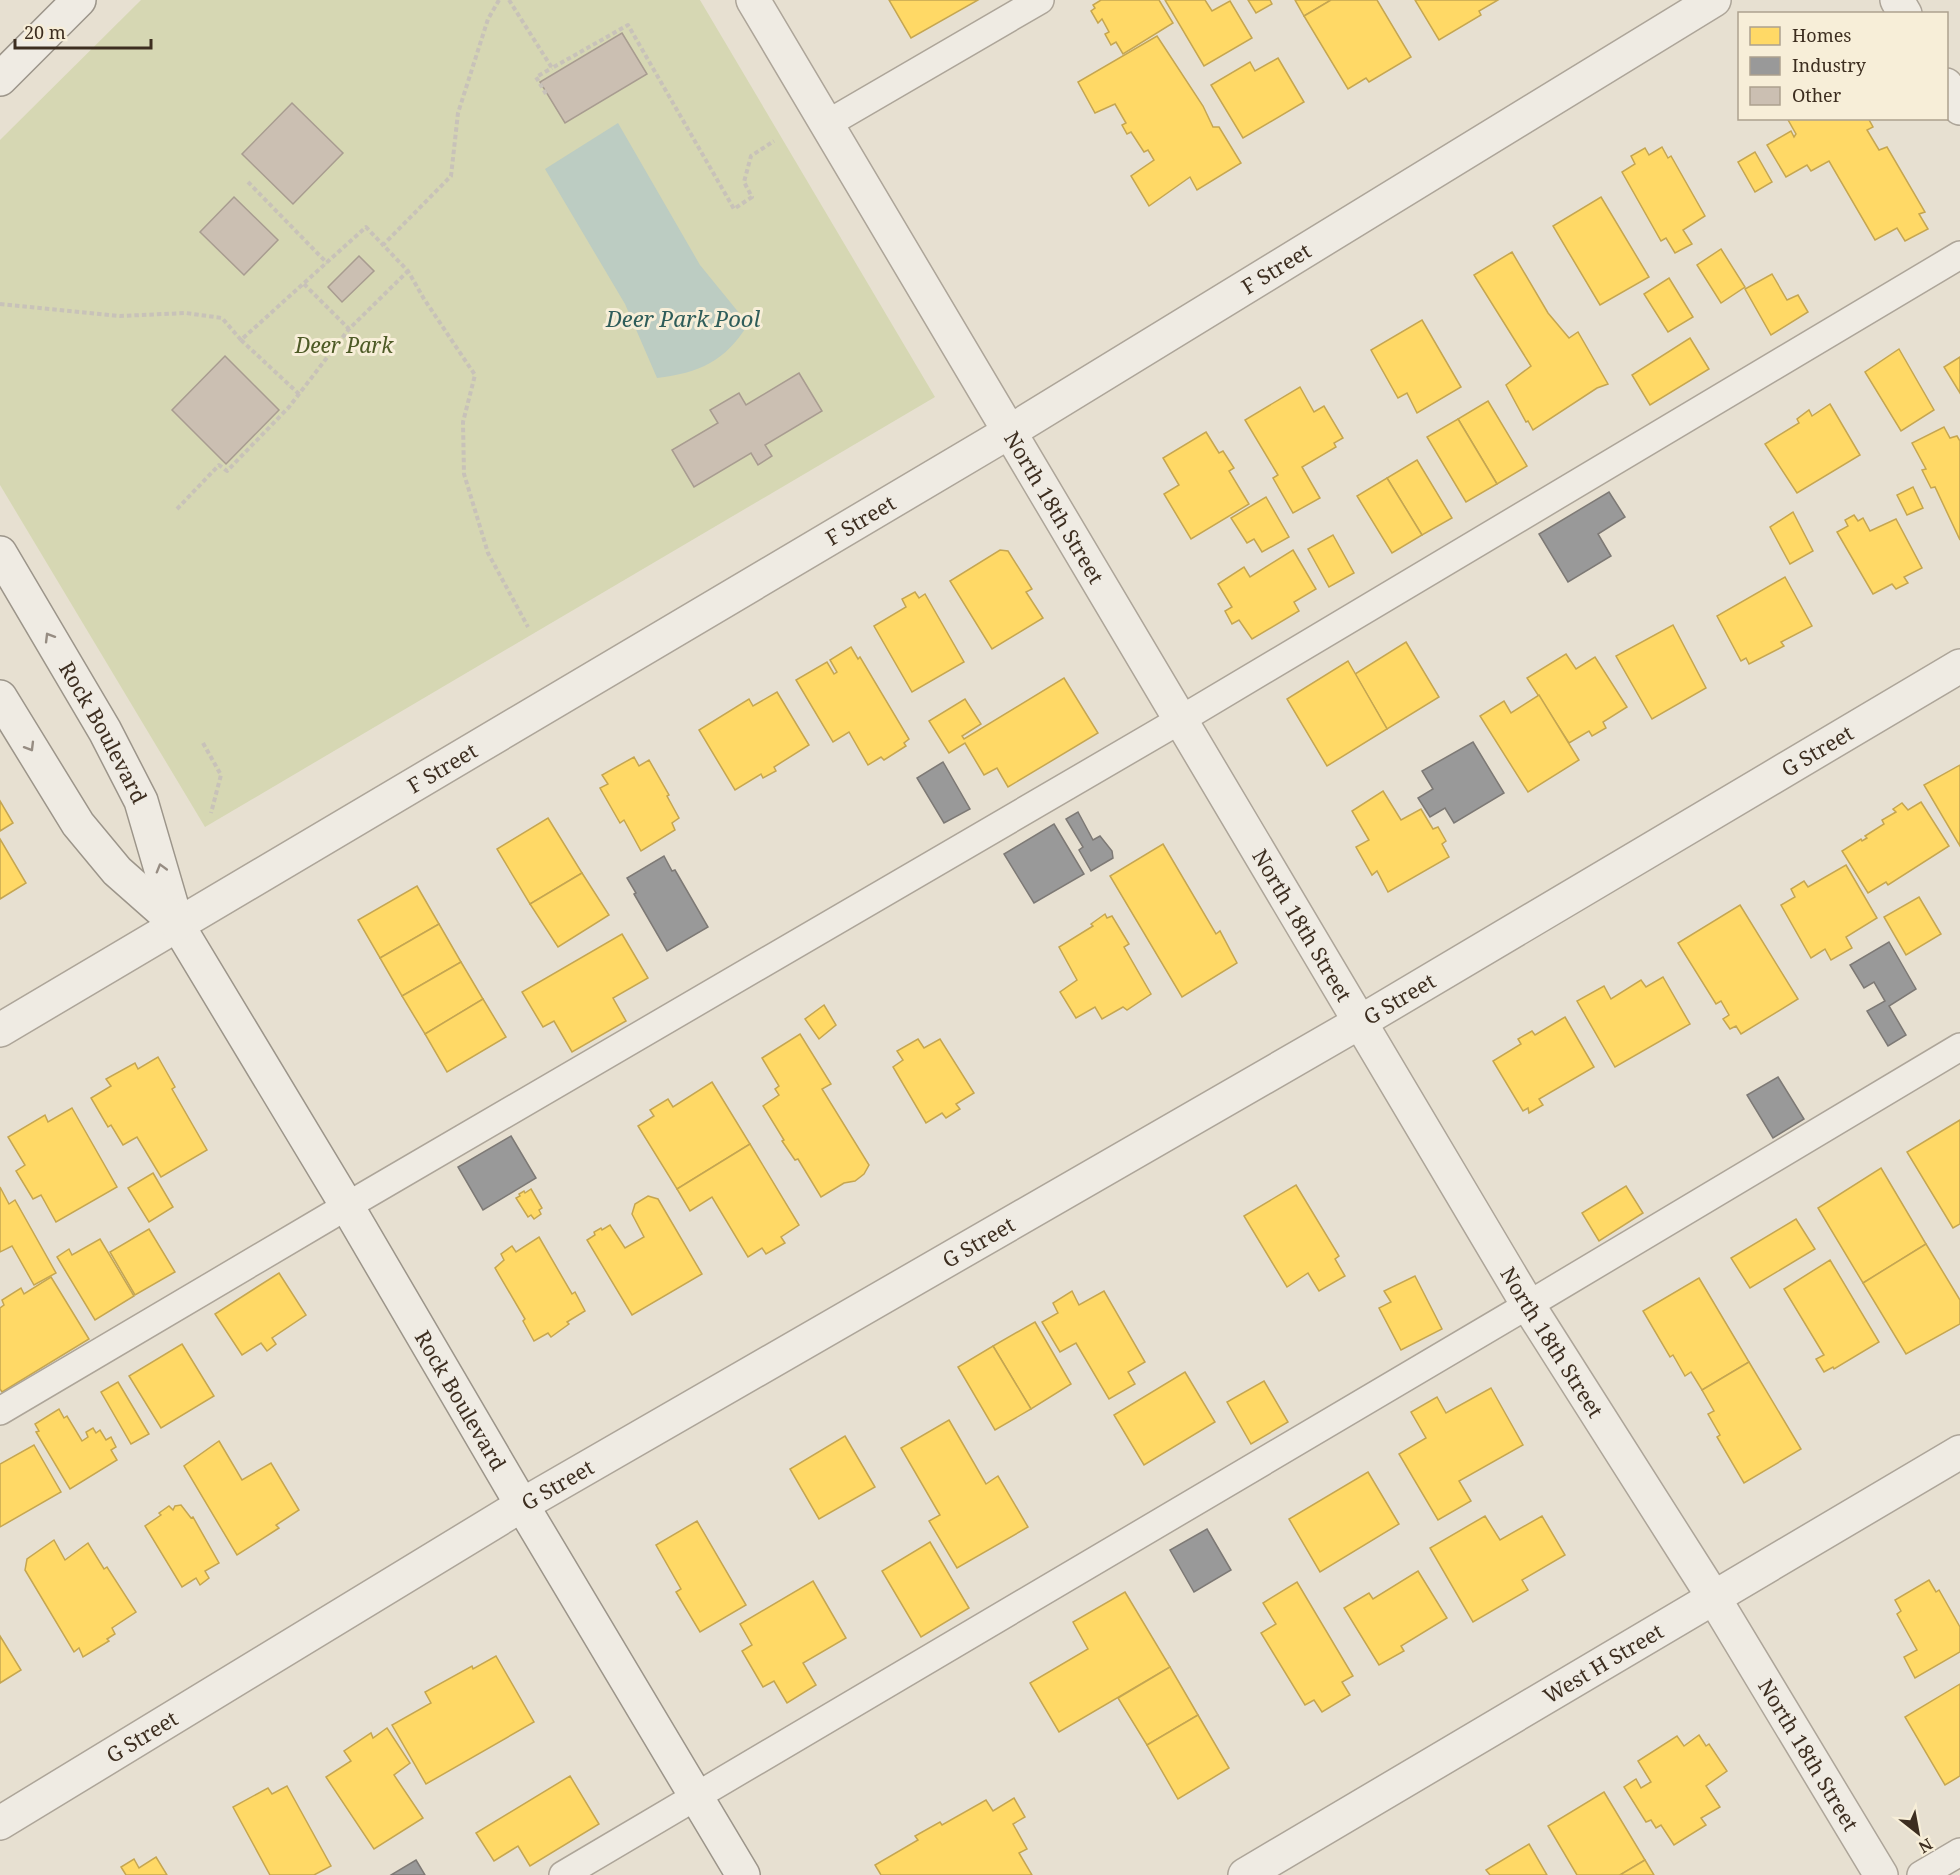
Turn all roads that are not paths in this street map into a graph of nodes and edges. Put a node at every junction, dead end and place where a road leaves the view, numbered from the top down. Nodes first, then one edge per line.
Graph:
1 (79, 0) edge
2 (753, 0) edge
3 (1040, 0) edge
4 (1714, 0) edge
5 (0, 79) edge
6 (1948, 87) edge
7 (1960, 108) edge
8 (827, 124) junction
9 (1960, 255) edge
10 (1009, 432) junction
11 (0, 553) edge
12 (1960, 666) edge
13 (0, 697) edge
14 (1180, 720) junction
15 (177, 924) junction
16 (1360, 1022) junction
17 (0, 1030) edge
18 (1960, 1047) edge
19 (347, 1206) junction
20 (1528, 1305) junction
21 (0, 1411) edge
22 (1960, 1452) edge
23 (522, 1505) junction
24 (1714, 1598) junction
25 (695, 1796) junction
26 (0, 1823) edge
27 (1960, 1852) edge
28 (563, 1875) edge
29 (743, 1875) edge
30 (1245, 1875) edge
31 (1881, 1875) edge
32 (1921, 1875) edge

1 - 5 street
2 - 8 street, North 18th Street
3 - 8 lane
4 - 10 street, F Street
6 - 7 street
8 - 10 street, North 18th Street
9 - 14 lane
10 - 14 street, North 18th Street
10 - 15 street, F Street
15 -> 11 street, Rock Boulevard
12 - 16 street, G Street
13 -> 15 street, Rock Boulevard
14 - 16 street, North 18th Street
14 - 19 lane
15 - 17 street, F Street
15 - 19 street, Rock Boulevard
16 - 20 street, North 18th Street
16 - 23 street, G Street
18 - 20 lane
19 - 21 lane
19 - 23 street, Rock Boulevard
20 - 24 street, North 18th Street
20 - 25 lane
22 - 24 street, West H Street
23 - 25 street, Rock Boulevard
23 - 26 street, G Street
24 - 30 street, West H Street
24 - 31 street, North 18th Street
25 - 28 lane
25 - 29 street, Rock Boulevard
27 - 32 lane

